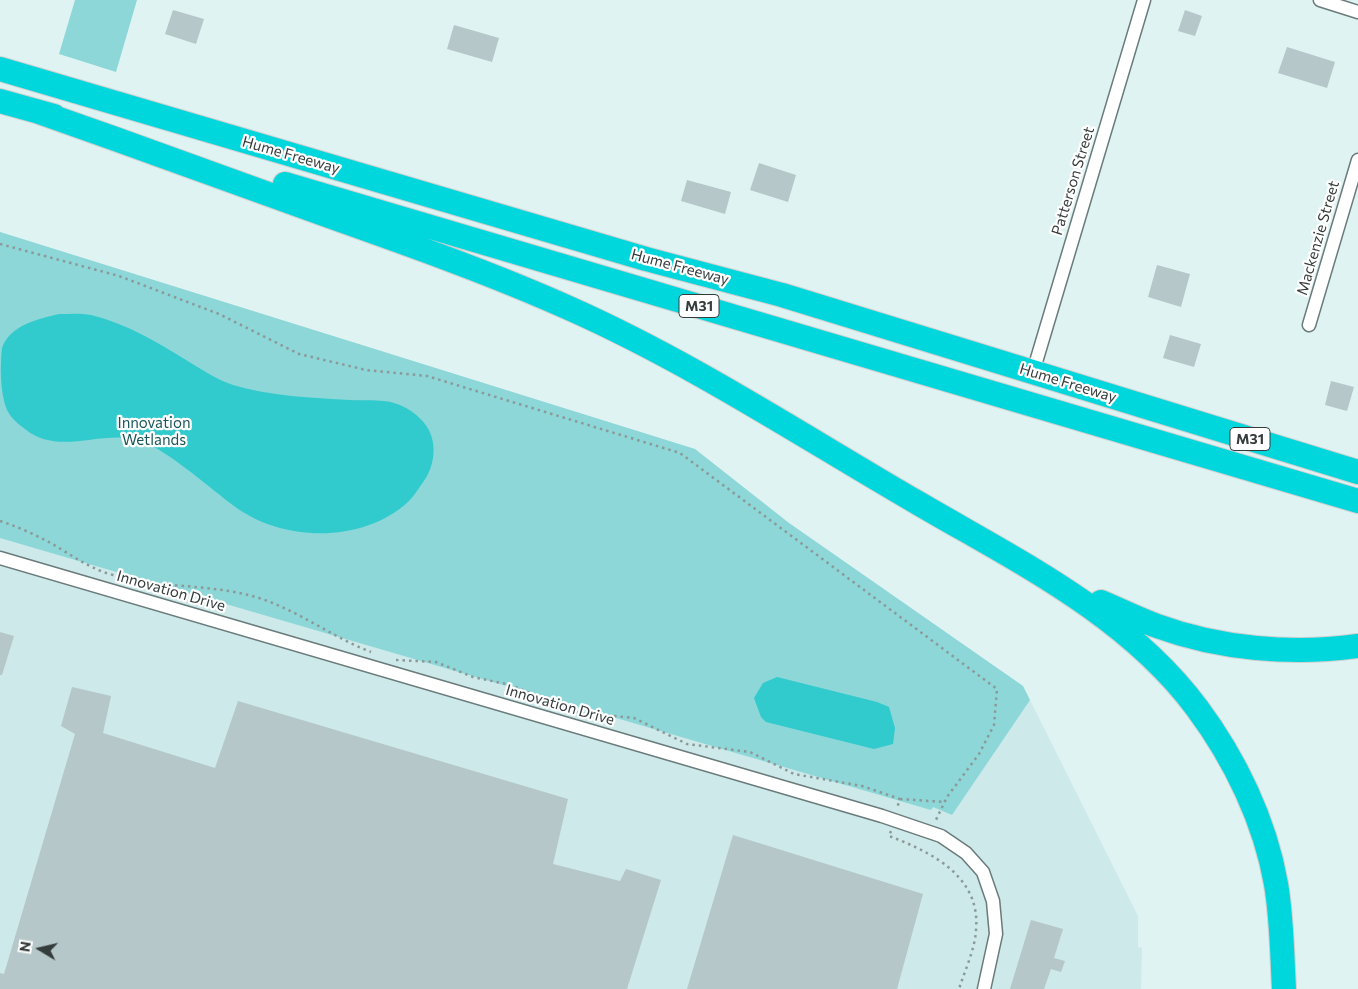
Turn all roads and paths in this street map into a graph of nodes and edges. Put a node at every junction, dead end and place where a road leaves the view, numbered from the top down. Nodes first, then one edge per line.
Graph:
1 (1144, 0) edge
2 (1320, 0) edge
3 (1358, 12) edge
4 (0, 69) edge
5 (0, 101) edge
6 (39, 112) junction
7 (1358, 160) edge
8 (0, 244) edge
9 (1310, 326) dead end
10 (1033, 372) junction
11 (1286, 450) junction
12 (1358, 463) edge
13 (1358, 472) edge
14 (1358, 501) edge
15 (0, 558) edge
16 (1049, 579) junction
17 (1358, 646) edge
18 (900, 799) dead end
19 (944, 802) junction
20 (930, 832) junction
21 (984, 989) edge
22 (1284, 989) edge

1 - 10 street, Patterson Street
2 - 3 street
4 - 10 highway, Hume Freeway / M31
5 - 6 highway, Hume Freeway / M31
6 - 14 highway, Hume Freeway / M31
6 - 16 highway
7 - 9 street, Mackenzie Street
8 - 19 path
10 - 11 highway, Hume Freeway / M31
11 - 12 highway
11 - 13 highway, Hume Freeway / M31
15 - 20 street, Innovation Drive
16 - 17 highway
16 - 22 highway
18 - 19 path
19 - 20 path
20 - 21 street, Innovation Drive

